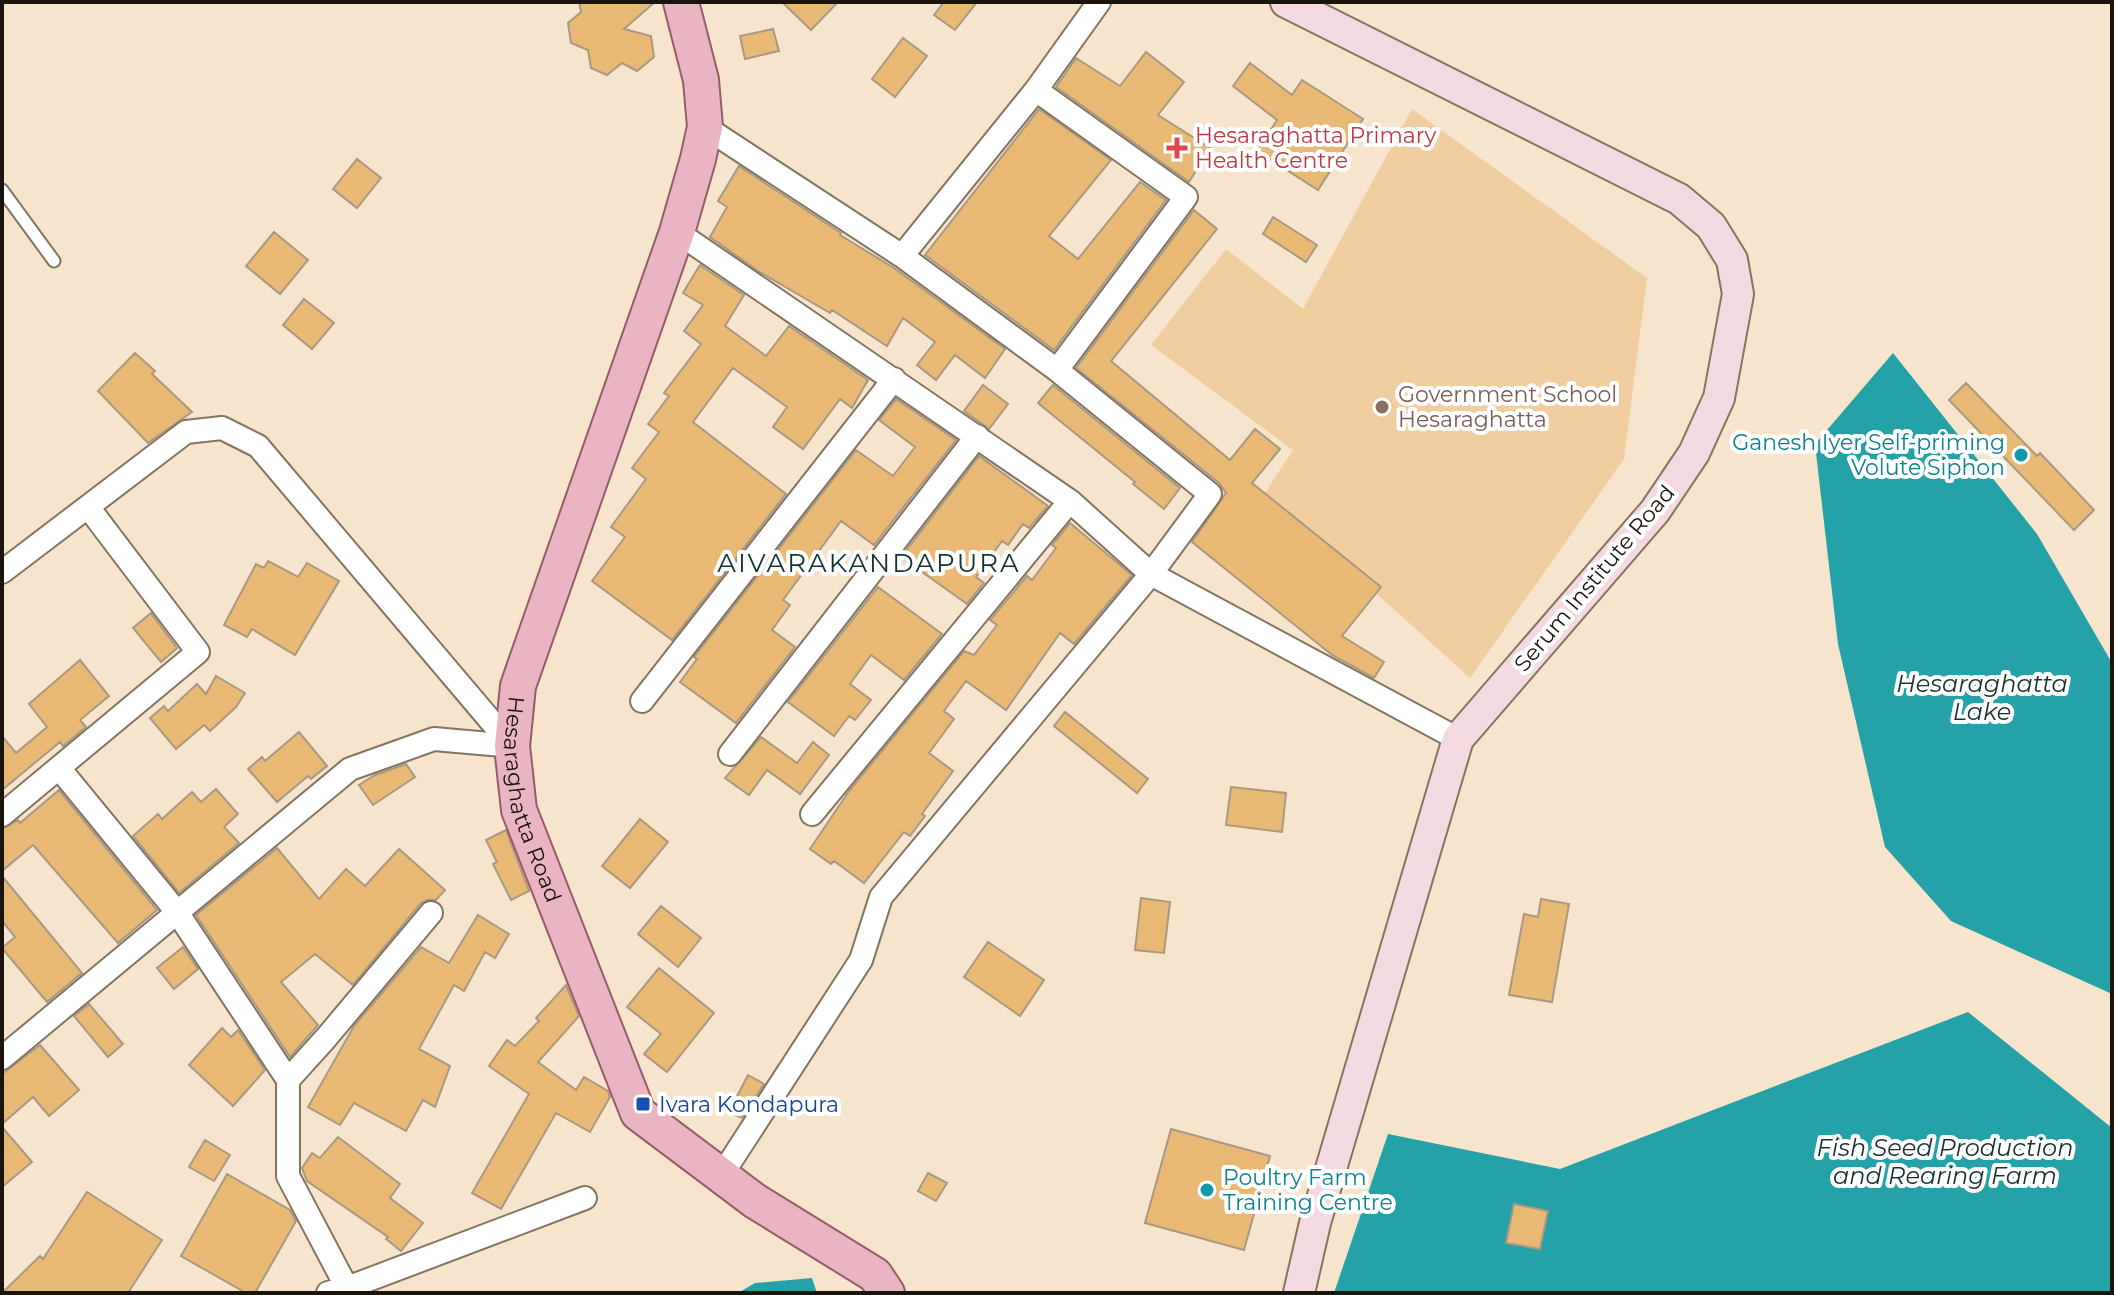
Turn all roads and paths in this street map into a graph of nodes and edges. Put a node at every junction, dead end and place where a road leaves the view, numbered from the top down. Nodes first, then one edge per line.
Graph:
1 (681, 2) edge
2 (1099, 2) edge
3 (1286, 2) edge
4 (1036, 90) junction
5 (705, 127) junction
6 (2, 190) edge
7 (677, 232) junction
8 (902, 256) junction
9 (54, 261) dead end
10 (1057, 370) junction
11 (894, 379) junction
12 (977, 436) junction
13 (1070, 501) junction
14 (88, 507) junction
15 (2, 572) edge
16 (1151, 574) junction
17 (642, 701) dead end
18 (1458, 739) junction
19 (512, 746) junction
20 (730, 754) dead end
21 (59, 768) junction
22 (812, 814) dead end
23 (2, 815) edge
24 (177, 912) junction
25 (431, 913) dead end
26 (2, 1058) edge
27 (288, 1080) junction
28 (721, 1176) junction
29 (585, 1198) dead end
30 (343, 1291) edge
31 (887, 1293) edge
32 (1299, 1293) edge

1 - 5 main road, Hesaraghatta Road
2 - 4 street
3 - 18 main road, Serum Institute Road
4 - 8 street
4 - 10 street
5 - 7 main road, Hesaraghatta Road
5 - 8 street
6 - 9 lane
7 - 11 street
7 - 19 main road, Hesaraghatta Road
8 - 10 street
10 - 16 street
11 - 12 street
11 - 17 street
12 - 13 street
12 - 20 street
13 - 16 street
13 - 22 street
14 - 15 street
14 - 19 street
14 - 21 street
16 - 18 street
16 - 28 street
18 - 32 main road, Serum Institute Road
19 - 24 street
19 - 28 main road, Hesaraghatta Road
21 - 23 street
21 - 24 street
24 - 26 street
24 - 27 street
25 - 27 street
27 - 30 street
28 - 31 main road, Hesaraghatta Road
29 - 30 street

